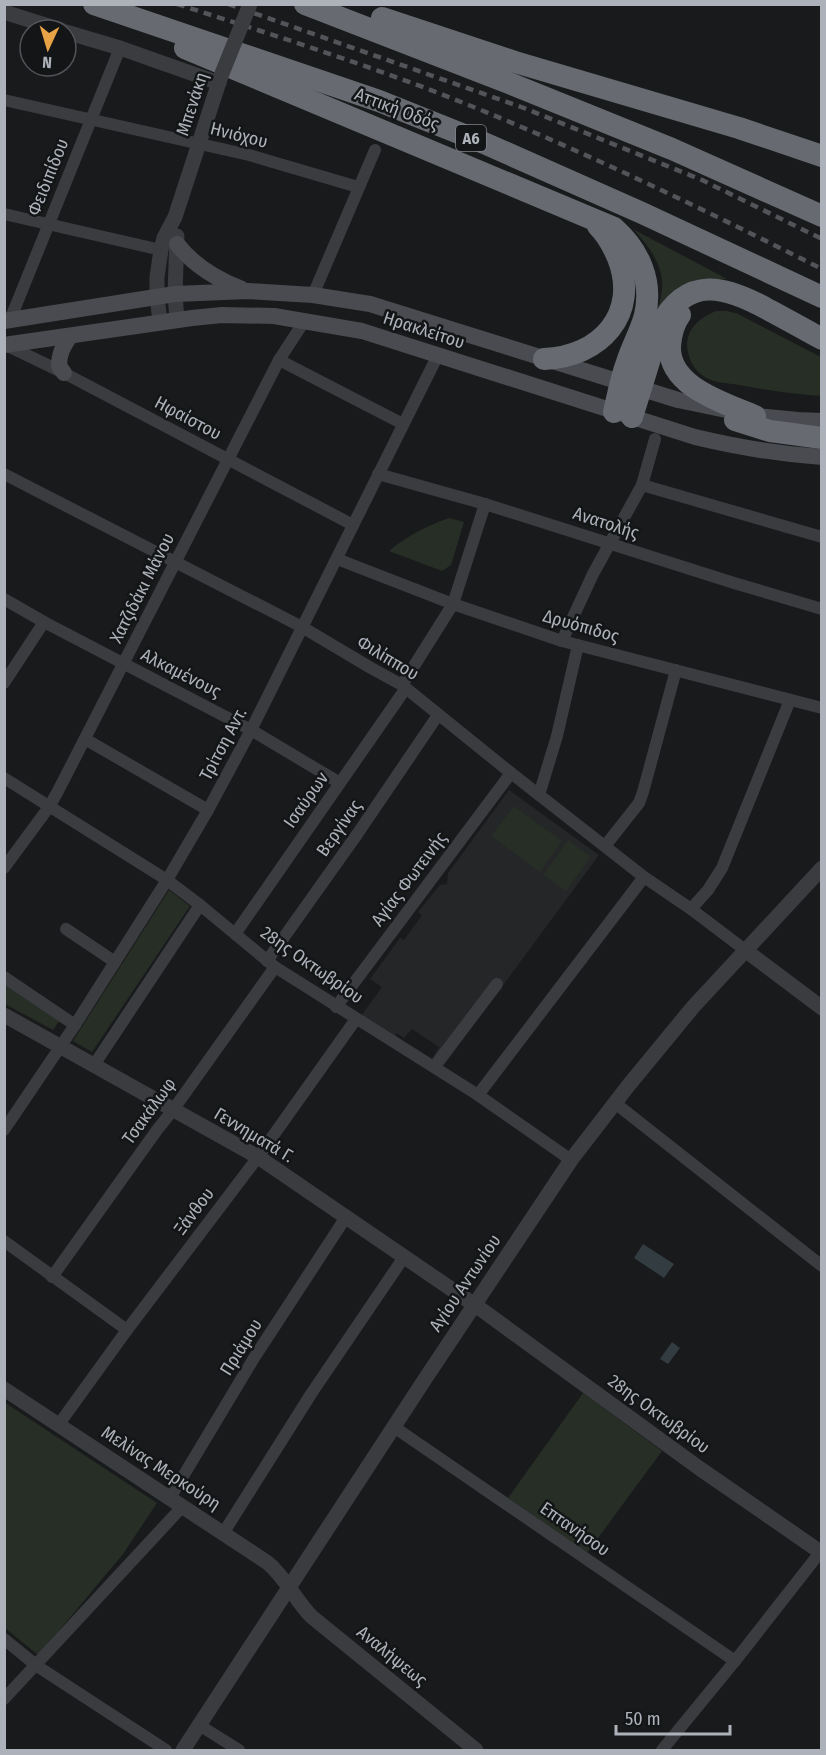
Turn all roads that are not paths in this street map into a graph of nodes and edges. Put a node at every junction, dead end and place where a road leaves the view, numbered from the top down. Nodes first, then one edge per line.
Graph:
1 (94, 4) edge
2 (250, 4) edge
3 (305, 4) edge
4 (344, 4) edge
5 (4, 12) edge
6 (118, 12) junction
7 (23, 18) edge
8 (78, 36) edge
9 (120, 48) junction
10 (220, 80) junction
11 (4, 100) edge
12 (91, 120) junction
13 (199, 144) junction
14 (375, 150) dead end
15 (822, 156) edge
16 (358, 187) junction
17 (4, 214) edge
18 (175, 216) junction
19 (822, 216) edge
20 (588, 217) junction
21 (49, 224) junction
22 (177, 244) junction
23 (161, 250) junction
24 (248, 291) junction
25 (731, 292) junction
26 (175, 294) junction
27 (313, 295) junction
28 (157, 296) junction
29 (822, 297) edge
30 (177, 320) junction
31 (7, 321) edge
32 (305, 321) junction
33 (160, 322) junction
34 (70, 336) junction
35 (822, 339) edge
36 (5, 345) edge
37 (438, 355) junction
38 (544, 359) junction
39 (279, 360) junction
40 (64, 373) junction
41 (631, 386) junction
42 (691, 404) junction
43 (623, 415) junction
44 (756, 416) junction
45 (822, 421) edge
46 (403, 424) junction
47 (822, 438) edge
48 (655, 439) dead end
49 (822, 457) edge
50 (228, 460) junction
51 (4, 474) edge
52 (378, 474) junction
53 (642, 485) junction
54 (485, 504) junction
55 (353, 525) junction
56 (822, 537) edge
57 (610, 544) junction
58 (337, 558) junction
59 (176, 561) junction
60 (4, 599) edge
61 (453, 604) junction
62 (822, 609) edge
63 (44, 622) junction
64 (302, 627) junction
65 (562, 641) junction
66 (578, 645) junction
67 (123, 664) junction
68 (676, 670) junction
69 (4, 683) edge
70 (404, 686) junction
71 (790, 700) junction
72 (822, 708) edge
73 (438, 715) junction
74 (251, 730) junction
75 (85, 739) junction
76 (511, 773) junction
77 (4, 778) edge
78 (340, 783) junction
79 (539, 795) junction
80 (49, 807) junction
81 (208, 810) junction
82 (605, 846) junction
83 (4, 868) edge
84 (822, 868) edge
85 (644, 877) junction
86 (167, 880) junction
87 (200, 905) junction
88 (691, 909) junction
89 (66, 929) dead end
90 (235, 934) junction
91 (745, 950) junction
92 (115, 962) junction
93 (271, 964) junction
94 (4, 977) edge
95 (497, 984) dead end
96 (336, 1007) junction
97 (822, 1008) edge
98 (4, 1015) edge
99 (356, 1019) junction
100 (75, 1025) junction
101 (61, 1047) junction
102 (93, 1065) junction
103 (434, 1067) junction
104 (478, 1095) junction
105 (615, 1103) junction
106 (173, 1110) junction
107 (4, 1130) edge
108 (258, 1157) junction
109 (571, 1160) junction
110 (346, 1217) junction
111 (4, 1241) edge
112 (404, 1257) junction
113 (822, 1266) edge
114 (52, 1277) junction
115 (474, 1305) junction
116 (127, 1330) junction
117 (4, 1389) edge
118 (59, 1424) junction
119 (394, 1427) junction
120 (176, 1503) junction
121 (224, 1532) junction
122 (821, 1552) edge
123 (289, 1587) junction
124 (4, 1639) edge
125 (735, 1661) junction
126 (37, 1666) junction
127 (4, 1700) edge
128 (199, 1725) junction
129 (166, 1750) edge
130 (183, 1750) edge
131 (238, 1750) edge
132 (476, 1750) edge
133 (662, 1750) edge

1 - 6 highway, Αττική Οδός / Α6
2 - 10 street, Μπενάκη, bridge
3 - 19 highway
4 - 15 highway
5 - 7 street
6 - 20 highway
6 - 29 highway, Αττική Οδός / Α6
8 - 9 street
9 - 10 street
9 - 12 street, Φειδιπίδου
10 - 13 street, Μπενάκη
11 - 12 street, Ηνιόχου
12 - 13 street, Ηνιόχου
12 - 21 street, Φειδιπίδου
13 - 16 street, Ηνιόχου
13 - 18 street, Μπενάκη
14 - 16 street
16 - 27 street
17 - 21 street
18 - 22 street, Μπενάκη
18 - 23 street, Μπενάκη
20 - 38 highway
20 - 41 highway
21 - 23 street
21 - 31 street, Φειδιπίδου
22 - 24 main road
22 - 26 street, Μπενάκη
23 - 28 street, Μπενάκη
24 - 26 main road, Ηρακλείτου
24 - 27 main road, Ηρακλείτου
25 - 35 highway
25 - 41 highway
25 - 44 highway
26 - 28 main road, Ηρακλείτου
26 - 30 street, Μπενάκη
27 - 38 main road, Ηρακλείτου
28 - 31 main road, Ηρακλείτου
28 - 33 street, Μπενάκη
30 - 32 main road, Ηρακλείτου
30 - 33 main road, Ηρακλείτου
32 - 37 main road, Ηρακλείτου
32 - 39 street, Χατζιδάκι Μάνου
33 - 34 main road, Ηρακλείτου
34 - 36 main road, Ηρακλείτου
34 - 40 main road
36 - 40 street, Ηφαίστου
37 - 43 main road, Ηρακλείτου
37 - 46 street, Τρίτση Αντ.
38 - 41 main road, Ηρακλείτου
39 - 46 street
39 - 50 street, Χατζιδάκι Μάνου
40 - 50 street, Ηφαίστου
41 - 42 main road, Ηρακλείτου
41 - 43 highway
42 - 44 main road, Ηρακλείτου
42 - 47 highway
43 - 49 main road, Ηρακλείτου
44 - 45 main road, Ηρακλείτου
46 - 52 street, Τρίτση Αντ.
48 - 53 street
50 - 55 street, Ηφαίστου
50 - 59 street, Χατζιδάκι Μάνου
51 - 59 street, Φιλίππου
52 - 54 street, Ανατολής
52 - 55 street, Τρίτση Αντ.
53 - 56 street
53 - 57 street
54 - 57 street, Ανατολής
54 - 61 street, Ισαύρων
55 - 58 street, Τρίτση Αντ.
57 - 62 street, Ανατολής
57 - 65 street
58 - 61 street, Δρυόπιδος
58 - 64 street, Τρίτση Αντ.
59 - 64 street, Φιλίππου
59 - 67 street, Χατζιδάκι Μάνου
60 - 63 street, Αλκαμένους
61 - 65 street, Δρυόπιδος
61 - 70 street, Ισαύρων
63 - 67 street, Αλκαμένους
63 - 69 street
64 - 70 street, Φιλίππου
64 - 74 street, Τρίτση Αντ.
65 - 66 street, Δρυόπιδος
66 - 68 street, Δρυόπιδος
66 - 79 street
67 - 74 street, Αλκαμένους
67 - 75 street, Χατζιδάκι Μάνου
68 - 71 street, Δρυόπιδος
68 - 82 street
70 - 73 street, Φιλίππου
70 - 78 street, Ισαύρων
71 - 72 street, Δρυόπιδος
71 - 88 street
73 - 76 street, Φιλίππου
73 - 93 street, Βεργίνας
74 - 78 street, Αλκαμένους
74 - 81 street, Τρίτση Αντ.
75 - 80 street, Χατζιδάκι Μάνου
75 - 81 street
76 - 79 street, Φιλίππου
76 - 96 street, Αγίας Φωτεινής
77 - 80 street, 28ης Οκτωβρίου
78 - 90 street, Ισαύρων
79 - 82 street, Φιλίππου
80 - 83 street, Χατζιδάκι Μάνου
80 - 86 street, 28ης Οκτωβρίου
81 - 86 street, Τρίτση Αντ.
82 - 85 street, Φιλίππου
84 - 91 street, Αγίου Αντωνίου
85 - 88 street, Φιλίππου
85 - 104 street
86 - 87 street, 28ης Οκτωβρίου
86 - 92 street, Τρίτση Αντ.
87 - 90 street, 28ης Οκτωβρίου
87 - 102 street
88 - 91 street, Φιλίππου
89 - 92 street
90 - 93 street, 28ης Οκτωβρίου
91 - 97 street
91 - 105 street, Αγίου Αντωνίου
92 - 100 street, Τρίτση Αντ.
93 - 96 street, 28ης Οκτωβρίου
93 - 106 street, Τσακάλωφ
94 - 100 street
95 - 103 street
96 - 99 street, 28ης Οκτωβρίου
98 - 101 street, Γεννηματά Γ.
99 - 103 street, 28ης Οκτωβρίου
99 - 108 street, Ξάνθου
100 - 101 street, Τρίτση Αντ.
101 - 102 street, Γεννηματά Γ.
101 - 107 street, Τρίτση Αντ.
102 - 106 street, Γεννηματά Γ.
103 - 104 street, 28ης Οκτωβρίου
104 - 109 street, 28ης Οκτωβρίου
105 - 109 street, Αγίου Αντωνίου
105 - 113 street
106 - 108 street, Γεννηματά Γ.
106 - 114 street, Τσακάλωφ
108 - 110 street, Γεννηματά Γ.
108 - 116 street, Ξάνθου
109 - 115 street, Αγίου Αντωνίου
110 - 112 street, Γεννηματά Γ.
110 - 120 street, Πριάμου
111 - 114 street
112 - 115 street, Γεννηματά Γ.
112 - 121 street
114 - 116 street
115 - 119 street, Αγίου Αντωνίου
115 - 122 street, 28ης Οκτωβρίου
116 - 118 street, Ξάνθου
117 - 118 street, Μελίνας Μερκούρη
118 - 120 street, Μελίνας Μερκούρη
119 - 123 street, Αγίου Αντωνίου
119 - 125 street, Επτανήσου
120 - 121 street, Μελίνας Μερκούρη
120 - 126 street, Πριάμου
121 - 123 street, Μελίνας Μερκούρη
122 - 125 street
123 - 128 street, Αγίου Αντωνίου
123 - 132 street, Αναλήψεως
124 - 126 street
125 - 133 street
126 - 127 street, Πριάμου
126 - 129 street
128 - 130 street, Αγίου Αντωνίου
128 - 131 street

